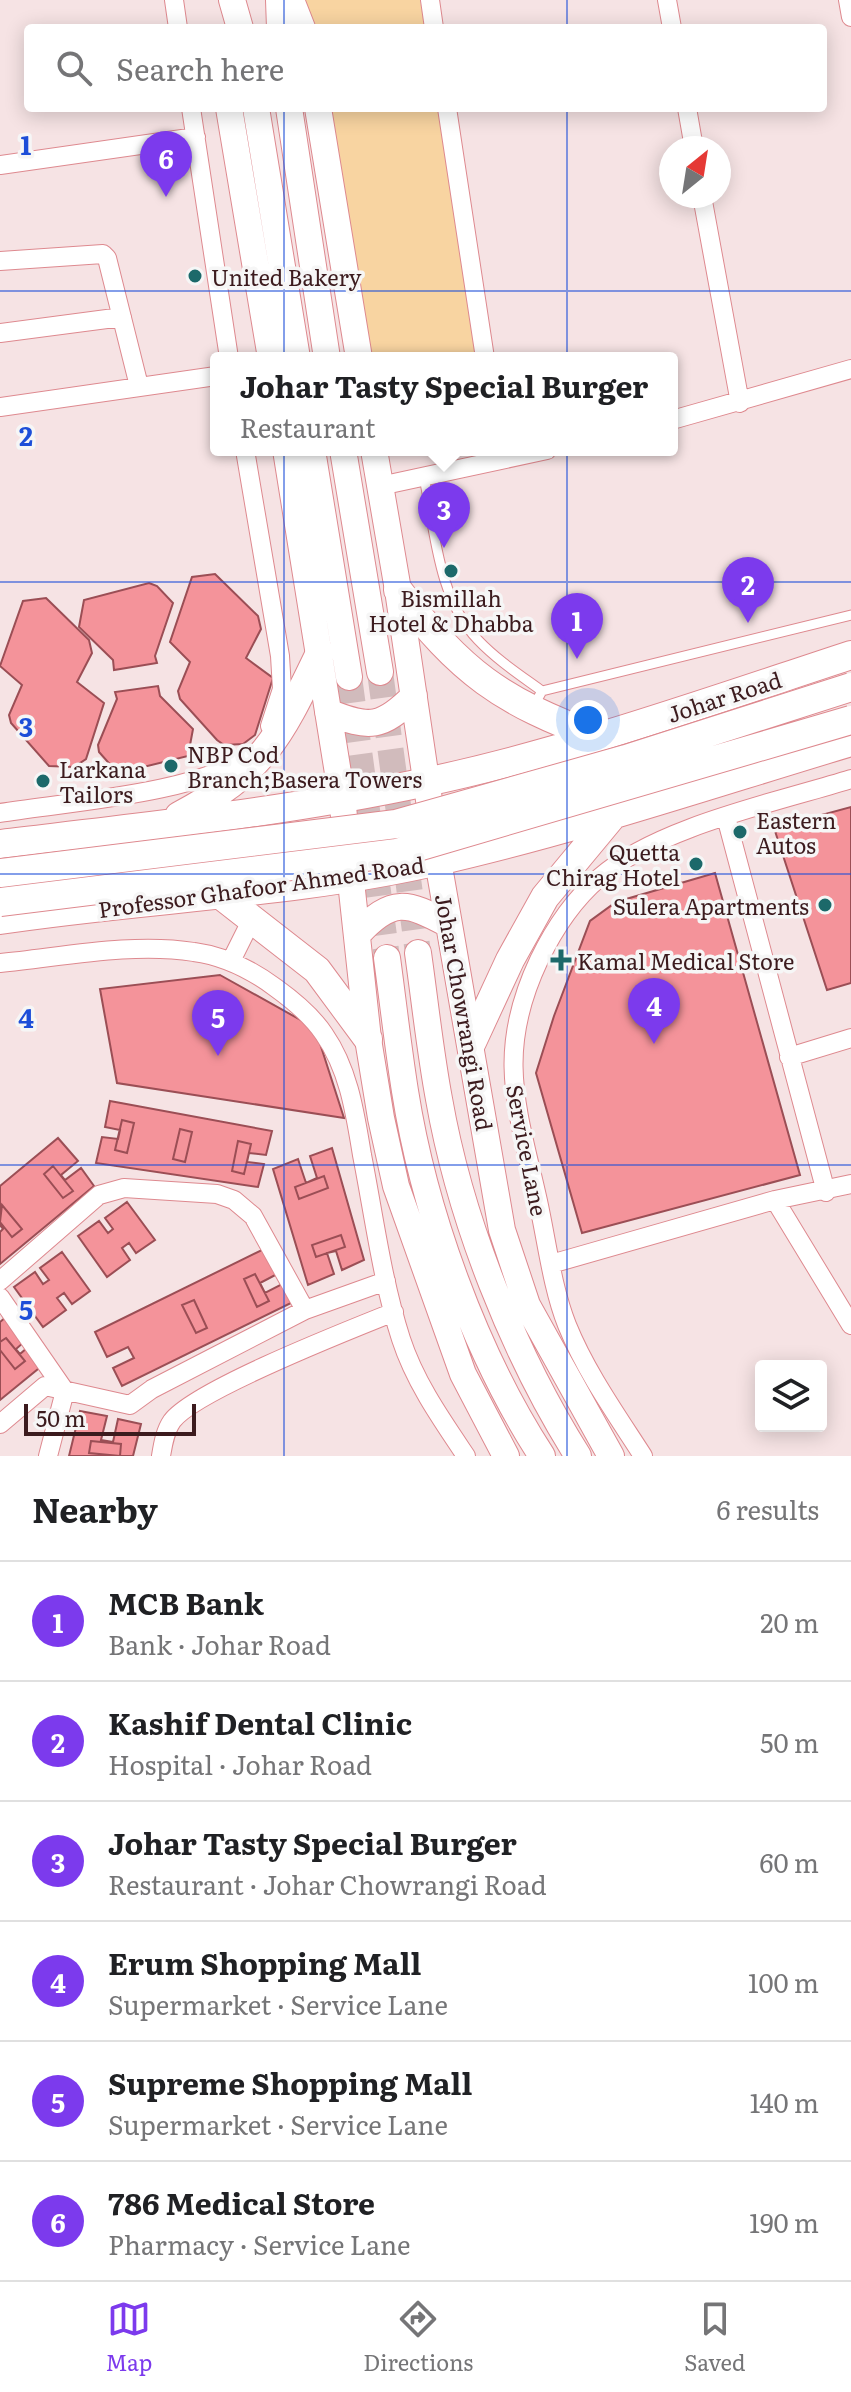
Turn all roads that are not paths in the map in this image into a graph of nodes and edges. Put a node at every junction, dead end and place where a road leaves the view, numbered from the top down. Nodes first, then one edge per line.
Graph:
1 (174, 0) edge
2 (224, 0) edge
3 (232, 0) edge
4 (279, 0) edge
5 (291, 0) edge
6 (430, 0) edge
7 (667, 0) edge
8 (848, 0) edge
9 (851, 17) edge
10 (177, 24) edge
11 (222, 24) edge
12 (239, 24) edge
13 (280, 24) edge
14 (300, 24) edge
15 (433, 24) edge
16 (671, 24) edge
17 (192, 112) edge
18 (230, 112) edge
19 (257, 112) edge
20 (290, 112) edge
21 (319, 112) edge
22 (448, 112) edge
23 (688, 112) edge
24 (692, 136) edge
25 (196, 137) junction
26 (0, 165) edge
27 (704, 208) edge
28 (0, 261) edge
29 (122, 317) junction
30 (0, 333) edge
31 (228, 352) edge
32 (270, 352) edge
33 (296, 352) edge
34 (326, 352) edge
35 (358, 352) edge
36 (484, 352) edge
37 (851, 369) edge
38 (210, 377) edge
39 (139, 386) junction
40 (740, 403) junction
41 (0, 407) edge
42 (678, 418) edge
43 (246, 456) edge
44 (287, 456) edge
45 (313, 456) edge
46 (344, 456) edge
47 (375, 456) edge
48 (501, 456) edge
49 (424, 477) junction
50 (380, 486) junction
51 (398, 590) junction
52 (851, 615) edge
53 (320, 653) junction
54 (851, 655) edge
55 (380, 672) tunnel mouth
56 (349, 677) tunnel mouth
57 (851, 687) edge
58 (291, 692) junction
59 (414, 696) junction
60 (536, 701) junction
61 (328, 712) junction
62 (851, 720) edge
63 (598, 737) junction
64 (851, 742) edge
65 (851, 779) edge
66 (426, 782) junction
67 (342, 798) junction
68 (0, 813) edge
69 (613, 815) junction
70 (726, 817) junction
71 (160, 825) junction
72 (0, 844) edge
73 (579, 854) junction
74 (438, 861) junction
75 (0, 873) edge
76 (352, 877) junction
77 (599, 877) junction
78 (222, 896) junction
79 (0, 902) edge
80 (253, 917) junction
81 (0, 920) edge
82 (448, 924) junction
83 (358, 934) junction
84 (418, 953) tunnel mouth
85 (387, 958) tunnel mouth
86 (231, 961) junction
87 (0, 963) edge
88 (514, 1025) junction
89 (477, 1031) junction
90 (851, 1038) edge
91 (369, 1047) junction
92 (789, 1057) junction
93 (339, 1060) junction
94 (851, 1184) edge
95 (826, 1192) junction
96 (775, 1200) junction
97 (551, 1264) junction
98 (0, 1281) edge
99 (386, 1281) junction
100 (0, 1297) edge
101 (305, 1310) junction
102 (394, 1312) junction
103 (851, 1325) edge
104 (65, 1391) junction
105 (0, 1424) edge
106 (48, 1456) edge
107 (161, 1456) edge
108 (466, 1456) edge
109 (506, 1456) edge
110 (542, 1456) edge
111 (578, 1456) edge
112 (611, 1456) edge
113 (643, 1456) edge

1 - 10 street
2 - 11 main road
3 - 12 main road
4 - 13 main road
5 - 14 main road
6 - 15 street
7 - 16 street
8 - 9 street
17 - 25 street
18 - 32 main road
19 - 33 main road
20 - 34 main road
21 - 35 main road
22 - 36 street
23 - 24 street
25 - 26 street
25 - 31 street
27 - 40 street
28 - 29 street
29 - 30 street
29 - 39 street
37 - 40 street
38 - 39 street
39 - 41 street
40 - 42 street
43 - 58 street
44 - 53 main road
45 - 56 main road
46 - 55 main road
47 - 50 main road, Johar Chowrangi Road
48 - 49 street
49 - 50 street
49 - 60 lane
50 - 51 main road, Johar Chowrangi Road
51 - 59 main road, Johar Chowrangi Road
51 - 60 main road
52 - 60 lane
53 - 58 main road
53 - 61 main road
54 - 63 main road, Johar Road
57 - 75 main road, bridge
58 - 68 street
58 - 71 main road
59 - 61 main road
59 - 66 main road, Johar Chowrangi Road
60 - 63 main road
61 - 67 main road
62 - 79 main road, bridge
63 - 66 main road, Johar Road
64 - 69 main road
65 - 70 street, Service Lane
66 - 67 main road, Johar Road
66 - 74 main road, Johar Chowrangi Road
67 - 71 main road, Johar Road
67 - 76 main road
69 - 73 main road
69 - 74 main road, Professor Ghafoor Ahmed Road
70 - 77 street, Service Lane
70 - 92 street
71 - 72 main road, Johar Road
73 - 77 street
73 - 89 main road
74 - 76 main road, Professor Ghafoor Ahmed Road
74 - 82 main road, Johar Chowrangi Road
76 - 78 main road, Professor Ghafoor Ahmed Road
76 - 83 main road
77 - 88 street, Service Lane
78 - 80 main road
78 - 81 main road, Professor Ghafoor Ahmed Road
80 - 86 street
80 - 91 main road
82 - 83 main road
82 - 89 main road, Johar Chowrangi Road
83 - 91 main road
84 - 111 main road, Johar Chowrangi Road
85 - 110 main road
86 - 87 street
86 - 93 street
88 - 89 street
88 - 97 street, Service Lane
89 - 112 main road, Johar Chowrangi Road
90 - 92 street
91 - 93 street
91 - 109 main road
92 - 95 street
93 - 99 street
94 - 95 street
95 - 96 street
96 - 97 street
96 - 103 street
97 - 113 street, Service Lane
98 - 101 street
99 - 101 street
99 - 102 street
100 - 104 street
101 - 104 street
102 - 107 street
102 - 108 street
104 - 105 street
104 - 106 street

